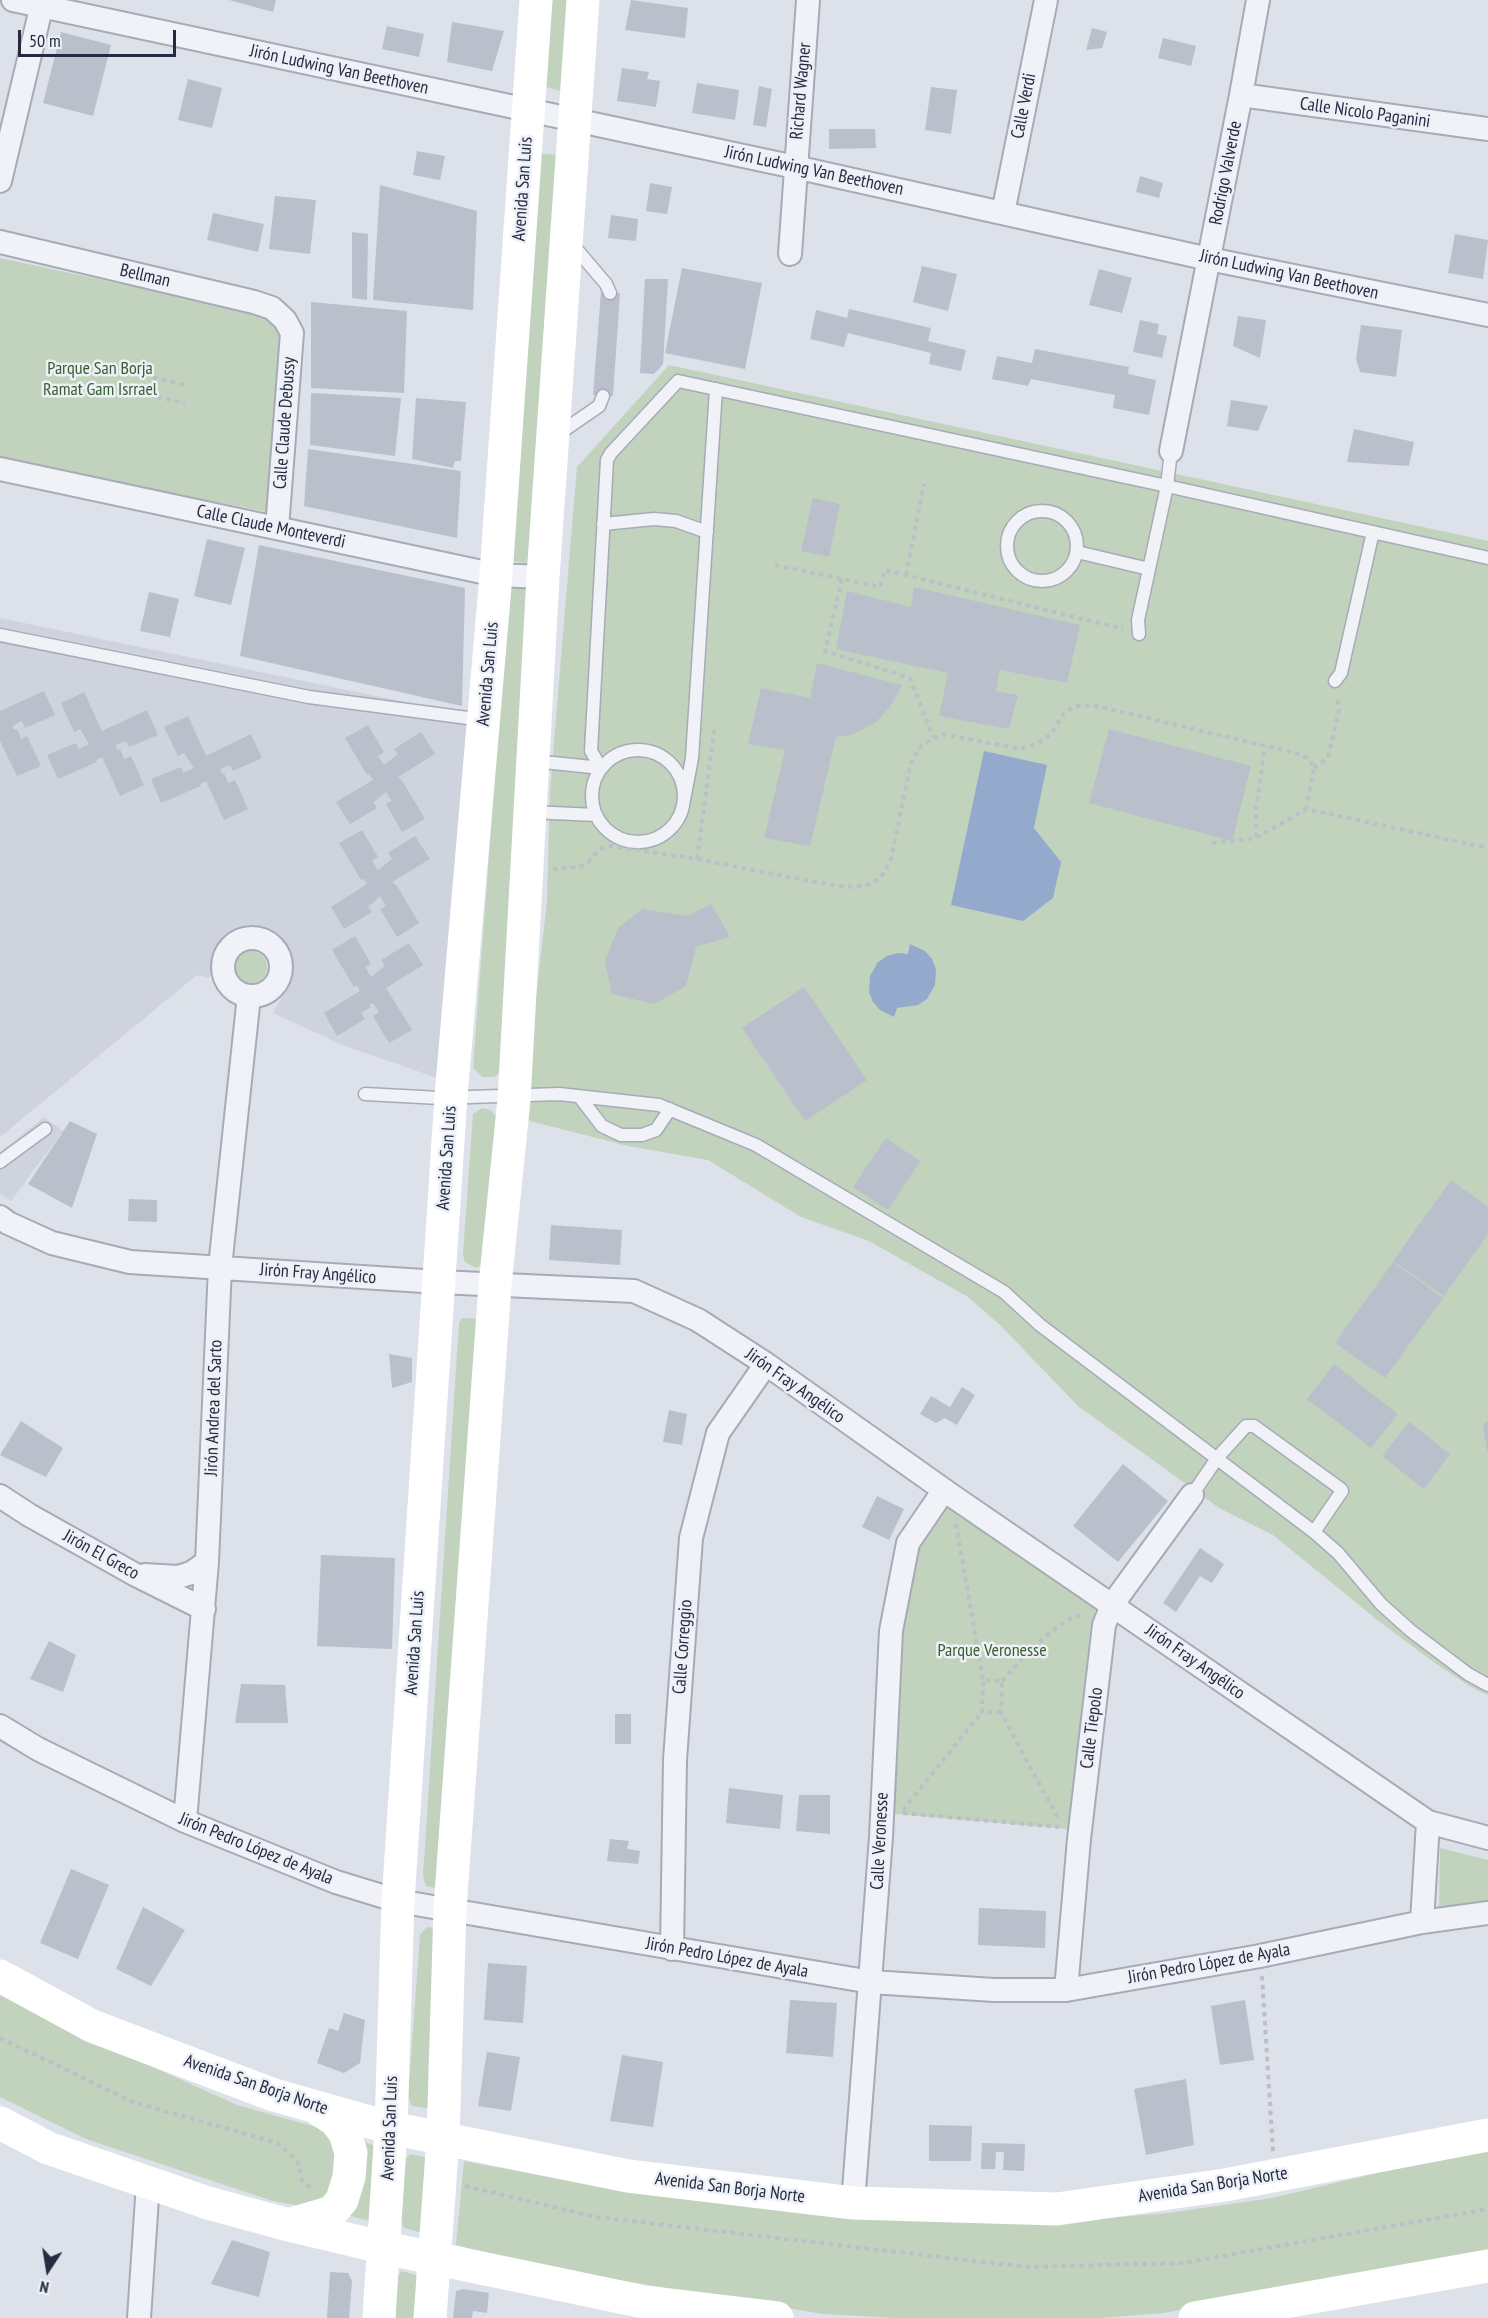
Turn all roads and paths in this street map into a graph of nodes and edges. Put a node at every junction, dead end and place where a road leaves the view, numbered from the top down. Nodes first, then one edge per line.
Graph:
1 (13, 0) edge
2 (536, 0) edge
3 (584, 0) edge
4 (808, 0) edge
5 (1046, 0) edge
6 (1258, 0) edge
7 (83, 1) edge
8 (43, 3) edge
9 (141, 26) junction
10 (1241, 95) junction
11 (527, 111) junction
12 (575, 120) junction
13 (1488, 129) edge
14 (795, 167) junction
15 (0, 181) edge
16 (1003, 213) junction
17 (568, 239) junction
18 (0, 242) edge
19 (790, 254) dead end
20 (1209, 259) junction
21 (610, 293) dead end
22 (1488, 315) edge
23 (285, 320) joint
24 (92, 362) dead end
25 (87, 382) dead end
26 (188, 386) dead end
27 (716, 389) junction
28 (603, 396) dead end
29 (185, 403) dead end
30 (554, 437) junction
31 (1171, 451) joint
32 (0, 469) edge
33 (924, 484) dead end
34 (1167, 486) junction
35 (603, 524) junction
36 (277, 528) junction
37 (707, 532) junction
38 (1373, 532) junction
39 (1077, 552) junction
40 (1488, 558) edge
41 (775, 565) dead end
42 (1149, 569) junction
43 (496, 575) junction
44 (906, 575) junction
45 (543, 577) junction
46 (842, 579) junction
47 (0, 634) edge
48 (1139, 634) joint
49 (1335, 681) joint
50 (485, 721) junction
51 (933, 737) junction
52 (1265, 746) junction
53 (533, 761) junction
54 (601, 768) junction
55 (1314, 768) junction
56 (684, 800) junction
57 (1306, 809) junction
58 (530, 812) junction
59 (596, 815) junction
60 (1256, 838) junction
61 (1212, 843) dead end
62 (631, 845) junction
63 (1488, 848) edge
64 (527, 868) junction
65 (249, 996) dead end
66 (365, 1094) dead end
67 (514, 1094) junction
68 (451, 1096) junction
69 (579, 1096) junction
70 (670, 1109) junction
71 (45, 1129) dead end
72 (0, 1162) edge
73 (0, 1217) edge
74 (220, 1267) junction
75 (439, 1282) junction
76 (495, 1285) junction
77 (766, 1364) junction
78 (1218, 1457) junction
79 (947, 1493) junction
80 (1192, 1494) joint
81 (0, 1496) edge
82 (1314, 1532) junction
83 (207, 1563) junction
84 (134, 1574) junction
85 (204, 1609) junction
86 (1108, 1615) junction
87 (984, 1680) junction
88 (1002, 1681) junction
89 (1488, 1685) edge
90 (982, 1712) junction
91 (1001, 1713) junction
92 (0, 1725) edge
93 (185, 1821) junction
94 (1428, 1822) junction
95 (1488, 1838) edge
96 (398, 1901) junction
97 (450, 1910) junction
98 (1488, 1913) edge
99 (1422, 1922) junction
100 (672, 1949) junction
101 (1260, 1956) junction
102 (0, 1976) edge
103 (871, 1983) junction
104 (1066, 1989) junction
105 (314, 2106) junction
106 (0, 2123) edge
107 (391, 2128) junction
108 (1488, 2135) edge
109 (443, 2139) junction
110 (1275, 2176) junction
111 (148, 2183) junction
112 (853, 2203) junction
113 (289, 2225) junction
114 (385, 2248) junction
115 (435, 2258) junction
116 (1488, 2266) edge
117 (139, 2318) edge
118 (379, 2318) edge
119 (430, 2318) edge
120 (777, 2318) edge
121 (1195, 2318) edge

1 - 8 street, Jirón Ludwing Van Beethoven
2 - 11 main road, Avenida San Luis
3 - 12 main road
4 - 14 street, Richard Wagner
5 - 16 street, Calle Verdi
6 - 10 street, Rodrigo Valverde
7 - 9 street, Jirón Ludwing Van Beethoven
8 - 9 street, Jirón Ludwing Van Beethoven
8 - 15 street
9 - 11 street, Jirón Ludwing Van Beethoven
10 - 13 street, Calle Nicolo Paganini
10 - 20 street, Rodrigo Valverde
11 - 12 street, Jirón Ludwing Van Beethoven
11 - 43 main road, Avenida San Luis
12 - 14 street, Jirón Ludwing Van Beethoven
12 - 17 main road
14 - 16 street, Jirón Ludwing Van Beethoven
14 - 19 street, Richard Wagner
16 - 20 street, Jirón Ludwing Van Beethoven
17 - 21 lane
17 - 30 main road
18 - 23 street, Bellman
20 - 22 street, Jirón Ludwing Van Beethoven
20 - 31 street, Rodrigo Valverde
23 - 36 street, Calle Claude Debussy
24 - 26 path
25 - 29 path
27 - 34 lane
27 - 35 lane
27 - 37 lane
28 - 30 lane
30 - 45 main road
31 - 34 lane
32 - 36 street, Calle Claude Monteverdi
33 - 44 path
34 - 38 lane
34 - 42 lane
35 - 37 lane
35 - 54 lane
36 - 43 street, Calle Claude Monteverdi
37 - 56 lane
38 - 40 lane
38 - 49 lane
39 - 39 lane
39 - 42 lane
41 - 46 path
42 - 48 lane
43 - 45 street, Calle Claude Monteverdi
43 - 50 main road, Avenida San Luis
44 - 46 path
44 - 48 path
45 - 53 main road
46 - 51 path
47 - 50 lane
49 - 55 path
50 - 68 main road, Avenida San Luis
51 - 52 path
51 - 62 path
52 - 55 path
52 - 60 path
53 - 54 lane
53 - 58 main road
54 - 56 lane
54 - 59 lane
55 - 57 path
56 - 62 lane
57 - 60 path
57 - 63 path
58 - 59 lane
58 - 64 main road
59 - 62 lane
60 - 61 path
62 - 64 path
64 - 67 main road
65 - 74 street, Jirón Andrea del Sarto
66 - 68 lane
67 - 68 lane
67 - 69 lane
67 - 76 main road
68 - 75 main road, Avenida San Luis
69 - 70 lane
69 - 70 lane
70 - 78 lane
71 - 72 lane
73 - 74 street, Jirón Fray Angélico
74 - 75 street, Jirón Fray Angélico
74 - 83 street, Jirón Andrea del Sarto
75 - 76 street, Jirón Fray Angélico
75 - 96 main road, Avenida San Luis
76 - 77 street, Jirón Fray Angélico
76 - 97 main road
77 - 79 street, Jirón Fray Angélico
77 - 100 street, Calle Correggio
78 - 80 lane
78 - 82 lane
78 - 82 lane
79 - 86 street, Jirón Fray Angélico
79 - 87 path
79 - 103 street, Calle Veronesse
80 - 86 street, Calle Tiepolo
81 - 84 street, Jirón El Greco
82 - 89 lane
83 - 84 street
83 - 85 street, Jirón Andrea del Sarto
84 - 85 street, Jirón El Greco
85 - 93 street, Jirón Andrea del Sarto
86 - 88 path
86 - 94 street, Jirón Fray Angélico
86 - 104 street, Calle Tiepolo
87 - 88 path
87 - 90 path
88 - 91 path
90 - 91 path
90 - 91 path
92 - 93 street, Jirón Pedro López de Ayala
93 - 96 street, Jirón Pedro López de Ayala
94 - 95 street, Jirón Fray Angélico
94 - 99 street
96 - 97 street, Jirón Pedro López de Ayala
96 - 107 main road, Avenida San Luis
97 - 100 street, Jirón Pedro López de Ayala
97 - 109 main road
98 - 99 street, Jirón Pedro López de Ayala
99 - 101 street, Jirón Pedro López de Ayala
100 - 103 street, Jirón Pedro López de Ayala
101 - 104 street, Jirón Pedro López de Ayala
101 - 110 path
102 - 105 main road, Avenida San Borja Norte
103 - 104 street, Jirón Pedro López de Ayala
103 - 112 street, Calle Veronesse
105 - 107 main road, Avenida San Borja Norte
105 - 113 main road
106 - 111 main road
107 - 109 main road, Avenida San Borja Norte
107 - 114 main road, Avenida San Luis
108 - 110 main road, Avenida San Borja Norte
109 - 112 main road, Avenida San Borja Norte
109 - 115 main road
110 - 112 main road, Avenida San Borja Norte
111 - 113 main road
111 - 117 street
113 - 114 main road
114 - 115 main road
114 - 118 main road, Avenida San Luis
115 - 119 main road
115 - 120 main road
116 - 121 main road

